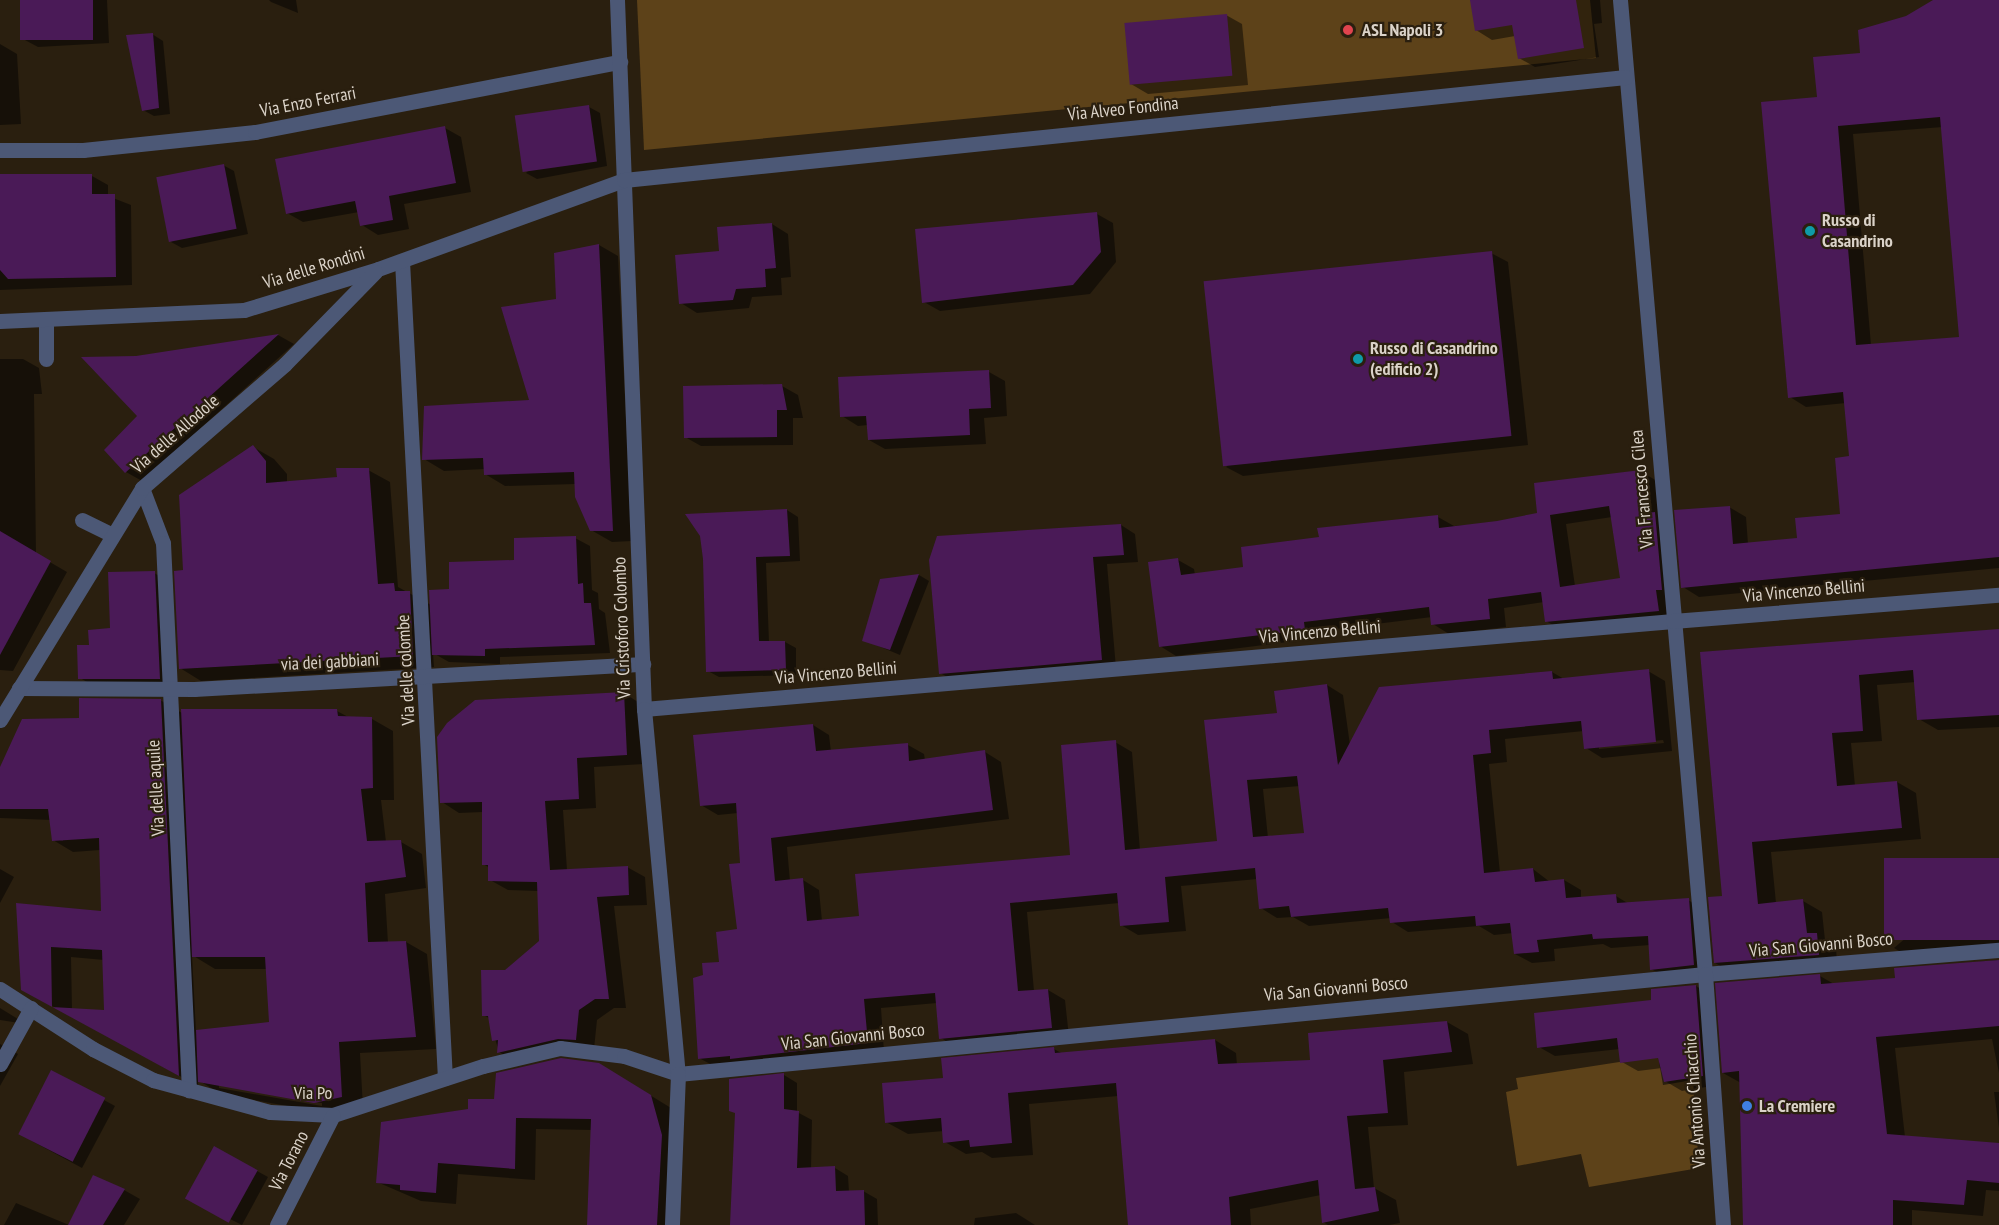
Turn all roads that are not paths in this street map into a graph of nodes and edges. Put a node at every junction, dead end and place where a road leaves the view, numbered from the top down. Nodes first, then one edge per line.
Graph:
1 (617, 0) edge
2 (1620, 0) edge
3 (620, 62) junction
4 (1626, 77) junction
5 (0, 150) edge
6 (624, 180) junction
7 (402, 261) junction
8 (378, 269) junction
9 (45, 319) junction
10 (0, 321) edge
11 (46, 359) dead end
12 (142, 488) junction
13 (82, 520) dead end
14 (113, 535) junction
15 (1999, 595) edge
16 (1673, 621) junction
17 (643, 664) junction
18 (426, 676) junction
19 (19, 687) junction
20 (171, 689) junction
21 (644, 709) junction
22 (0, 720) edge
23 (1999, 950) edge
24 (1705, 974) junction
25 (0, 988) edge
26 (31, 1008) junction
27 (0, 1064) edge
28 (678, 1074) junction
29 (445, 1078) junction
30 (189, 1090) junction
31 (333, 1115) junction
32 (277, 1225) edge
33 (672, 1225) edge
34 (1723, 1225) edge

1 - 3 street, Via Cristoforo Colombo
2 - 4 street, Via Francesco Cilea
3 - 5 street, Via Enzo Ferrari
3 - 6 street, Via Cristoforo Colombo
4 - 6 street, Via Alveo Fondina
4 - 16 street, Via Francesco Cilea
6 - 7 street, Via delle Rondini
6 - 17 street, Via Cristoforo Colombo
7 - 8 street, Via delle Rondini
7 - 18 street, Via delle colombe
8 - 9 street, Via delle Rondini
8 - 12 street, Via delle Allodole
9 - 10 street, Via delle Rondini
9 - 11 street
12 - 14 street, Via delle Allodole
12 - 20 street, Via delle aquile
13 - 14 street
14 - 19 street, Via delle Allodole
15 - 16 street, Via Vincenzo Bellini
16 - 21 street, Via Vincenzo Bellini
16 - 24 street, Via Francesco Cilea
17 - 18 street, via dei gabbiani
17 - 21 street, Via Cristoforo Colombo
18 - 20 street, via dei gabbiani
18 - 29 street, Via delle colombe
19 - 20 street, via dei gabbiani
19 - 22 street, Via delle Allodole
20 - 30 street, Via delle aquile
21 - 28 street, Via Cristoforo Colombo
23 - 24 street, Via San Giovanni Bosco
24 - 28 street, Via San Giovanni Bosco
24 - 34 street, Via Antonio Chiacchio
25 - 26 street, Via Po
26 - 27 street
26 - 30 street, Via Po
28 - 29 street, Via Po
28 - 33 street, Via Cristoforo Colombo
29 - 31 street, Via Po
30 - 31 street, Via Po
31 - 32 street, Via Torano

